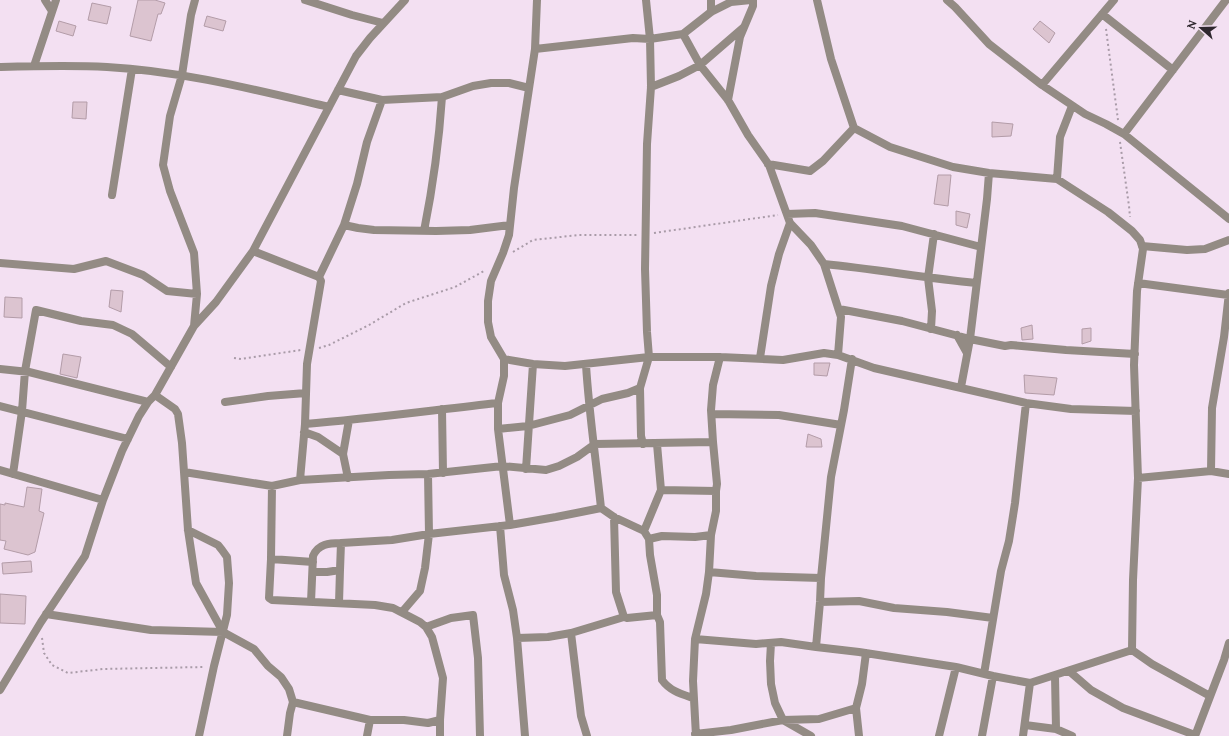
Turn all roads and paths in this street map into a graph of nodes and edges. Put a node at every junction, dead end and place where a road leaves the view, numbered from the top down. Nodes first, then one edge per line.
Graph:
1 (45, 0) edge
2 (56, 0) edge
3 (195, 0) edge
4 (305, 0) edge
5 (405, 0) edge
6 (537, 0) edge
7 (646, 0) edge
8 (711, 0) edge
9 (761, 0) edge
10 (817, 0) edge
11 (947, 0) edge
12 (1114, 0) edge
13 (1226, 0) edge
14 (752, 2) edge
15 (52, 11) junction
16 (711, 12) junction
17 (1102, 14) junction
18 (383, 23) junction
19 (1107, 23) dead end
20 (744, 26) junction
21 (683, 34) junction
22 (650, 39) junction
23 (535, 49) junction
24 (700, 65) junction
25 (34, 66) junction
26 (0, 67) edge
27 (132, 69) junction
28 (1173, 70) junction
29 (182, 75) junction
30 (1042, 85) junction
31 (651, 87) junction
32 (529, 88) junction
33 (338, 90) junction
34 (442, 97) junction
35 (382, 100) junction
36 (728, 100) junction
37 (1072, 106) junction
38 (329, 107) junction
39 (1118, 123) dead end
40 (854, 128) junction
41 (1122, 136) junction
42 (768, 164) junction
43 (988, 174) junction
44 (1058, 179) junction
45 (112, 195) dead end
46 (787, 214) junction
47 (1229, 219) edge
48 (1130, 221) dead end
49 (790, 223) junction
50 (344, 225) junction
51 (510, 225) junction
52 (424, 231) junction
53 (934, 234) junction
54 (645, 235) junction
55 (1229, 240) edge
56 (1142, 246) junction
57 (981, 247) junction
58 (254, 251) junction
59 (500, 260) junction
60 (0, 263) edge
61 (824, 264) junction
62 (319, 277) junction
63 (928, 278) junction
64 (976, 283) junction
65 (1138, 283) junction
66 (197, 294) junction
67 (1229, 294) edge
68 (839, 309) junction
69 (194, 326) junction
70 (931, 329) junction
71 (957, 335) junction
72 (970, 339) junction
73 (310, 350) junction
74 (967, 353) junction
75 (1135, 354) junction
76 (838, 355) junction
77 (720, 357) junction
78 (234, 358) dead end
79 (649, 358) junction
80 (760, 358) junction
81 (504, 359) junction
82 (852, 360) junction
83 (533, 364) junction
84 (586, 365) junction
85 (171, 367) junction
86 (0, 369) edge
87 (25, 371) junction
88 (961, 387) junction
89 (640, 388) junction
90 (306, 393) junction
91 (155, 395) junction
92 (148, 402) junction
93 (225, 402) dead end
94 (498, 403) junction
95 (1026, 403) junction
96 (589, 405) junction
97 (0, 406) edge
98 (442, 409) junction
99 (22, 411) junction
100 (1136, 411) junction
101 (712, 414) junction
102 (349, 420) junction
103 (841, 424) junction
104 (528, 426) junction
105 (305, 428) junction
106 (498, 429) junction
107 (128, 439) junction
108 (713, 442) junction
109 (595, 444) junction
110 (642, 444) junction
111 (657, 444) junction
112 (343, 454) junction
113 (503, 466) junction
114 (526, 469) junction
115 (0, 470) edge
116 (1211, 471) junction
117 (184, 472) junction
118 (443, 473) junction
119 (13, 474) junction
120 (428, 474) junction
121 (1229, 474) edge
122 (348, 478) junction
123 (1138, 478) junction
124 (300, 480) junction
125 (272, 486) junction
126 (661, 490) junction
127 (716, 491) junction
128 (103, 500) junction
129 (601, 508) junction
130 (614, 517) junction
131 (510, 525) junction
132 (500, 526) junction
133 (188, 530) junction
134 (644, 531) junction
135 (429, 534) junction
136 (711, 535) junction
137 (649, 539) junction
138 (341, 543) junction
139 (271, 559) junction
140 (313, 562) junction
141 (340, 570) junction
142 (313, 572) junction
143 (709, 572) junction
144 (821, 578) junction
145 (311, 602) junction
146 (820, 602) junction
147 (339, 603) junction
148 (402, 612) junction
149 (46, 614) junction
150 (657, 615) junction
151 (624, 617) junction
152 (993, 618) junction
153 (41, 622) junction
154 (426, 627) junction
155 (223, 632) junction
156 (571, 634) junction
157 (517, 638) junction
158 (695, 639) junction
159 (771, 643) junction
160 (1229, 643) edge
161 (816, 647) junction
162 (1132, 650) junction
163 (866, 653) junction
164 (1227, 657) edge
165 (214, 666) junction
166 (956, 667) junction
167 (1069, 671) junction
168 (984, 674) junction
169 (993, 676) junction
170 (1055, 676) junction
171 (1030, 683) junction
172 (0, 690) edge
173 (1210, 696) junction
174 (693, 698) junction
175 (293, 702) junction
176 (856, 708) junction
177 (370, 720) junction
178 (440, 720) junction
179 (783, 720) junction
180 (1025, 725) junction
181 (1056, 728) junction
182 (695, 735) edge
183 (1195, 735) edge
184 (199, 736) edge
185 (287, 736) edge
186 (367, 736) edge
187 (440, 736) edge
188 (480, 736) edge
189 (525, 736) edge
190 (587, 736) edge
191 (811, 736) edge
192 (859, 736) edge
193 (939, 736) edge
194 (982, 736) edge
195 (1023, 736) edge
196 (1072, 736) edge

1 - 15 street
2 - 15 street
3 - 29 street
4 - 18 street
5 - 18 street
6 - 23 street
7 - 22 street
8 - 16 street
9 - 14 street
10 - 40 street
11 - 30 street
12 - 17 street
13 - 28 street
14 - 16 street
14 - 20 street
15 - 25 street
16 - 21 street
17 - 28 street
17 - 30 street
18 - 33 street
19 - 39 path
20 - 24 street
20 - 36 street
21 - 22 street
21 - 24 street
22 - 23 street
22 - 31 street
23 - 32 street
24 - 31 street
24 - 36 street
25 - 26 street
25 - 27 street
27 - 29 street
27 - 45 street
28 - 41 street
29 - 38 street
29 - 66 street
30 - 37 street
31 - 54 street
32 - 34 street
32 - 51 street
33 - 35 street
33 - 38 street
34 - 35 street
34 - 52 street
35 - 50 street
36 - 42 street
37 - 41 street
37 - 44 street
38 - 58 street
40 - 42 street
40 - 43 street
41 - 47 street
41 - 48 path
42 - 46 street
43 - 44 street
43 - 57 street
44 - 56 street
46 - 49 street
46 - 53 street
46 - 54 path
49 - 61 street
49 - 80 street
50 - 52 street
50 - 62 street
51 - 52 street
51 - 59 street
53 - 57 street
53 - 63 street
54 - 59 path
54 - 79 street
55 - 56 street
56 - 65 street
57 - 64 street
58 - 62 street
58 - 69 street
59 - 73 path
59 - 81 street
60 - 66 street
61 - 63 street
61 - 68 street
62 - 73 street
63 - 64 street
63 - 70 street
64 - 72 street
65 - 67 street
65 - 75 street
66 - 69 street
67 - 116 street
68 - 70 street
68 - 76 street
69 - 85 street
70 - 71 street
71 - 72 street
71 - 74 street
72 - 74 street
72 - 75 street
73 - 78 path
73 - 90 street
74 - 88 street
75 - 100 street
76 - 80 street
76 - 82 street
77 - 79 street
77 - 80 street
77 - 101 street
79 - 84 street
79 - 89 street
81 - 83 street
81 - 94 street
82 - 88 street
82 - 103 street
83 - 84 street
83 - 104 street
84 - 96 street
85 - 87 street
85 - 91 street
86 - 87 street
87 - 92 street
87 - 99 street
88 - 95 street
89 - 96 street
89 - 110 street
90 - 93 street
90 - 105 street
91 - 92 street
91 - 117 street
92 - 107 street
94 - 98 street
94 - 106 street
95 - 100 street
95 - 152 street
96 - 104 street
96 - 109 street
97 - 99 street
98 - 102 street
98 - 118 street
99 - 107 street
99 - 119 street
100 - 123 street
101 - 103 street
101 - 108 street
102 - 105 street
102 - 112 street
103 - 144 street
104 - 106 street
104 - 114 street
105 - 112 street
105 - 124 street
106 - 113 street
107 - 128 street
108 - 111 street
108 - 127 street
109 - 110 street
109 - 114 street
109 - 129 street
110 - 111 street
111 - 126 street
112 - 122 street
113 - 114 street
113 - 118 street
113 - 131 street
115 - 119 street
116 - 121 street
116 - 123 street
117 - 125 street
117 - 133 street
118 - 120 street
119 - 128 street
120 - 122 street
120 - 135 street
122 - 124 street
123 - 162 street
124 - 125 street
125 - 139 street
126 - 127 street
126 - 134 street
127 - 136 street
128 - 149 street
129 - 130 street
129 - 131 street
130 - 134 street
130 - 151 street
131 - 132 street
132 - 135 street
132 - 157 street
133 - 155 street
133 - 155 street
134 - 137 street
135 - 138 street
135 - 148 street
136 - 137 street
136 - 143 street
137 - 150 street
138 - 140 street
138 - 141 street
139 - 140 street
139 - 145 street
140 - 142 street
141 - 142 street
141 - 147 street
142 - 145 street
143 - 144 street
143 - 158 street
144 - 146 street
145 - 147 street
146 - 152 street
146 - 161 street
147 - 148 street
148 - 154 street
149 - 153 street
149 - 155 street
150 - 151 street
150 - 174 street
151 - 156 street
152 - 168 street
153 - 165 path
153 - 172 street
154 - 178 street
154 - 188 street
155 - 165 street
155 - 175 street
156 - 157 street
156 - 190 street
157 - 189 street
158 - 159 street
158 - 174 street
159 - 161 street
159 - 179 street
160 - 164 street
161 - 163 street
162 - 167 street
162 - 173 street
163 - 166 street
163 - 176 street
164 - 173 street
165 - 184 street
166 - 168 street
166 - 193 street
167 - 170 street
167 - 183 street
168 - 169 street
169 - 171 street
169 - 194 street
170 - 171 street
170 - 181 street
171 - 180 street
173 - 183 street
174 - 182 street
175 - 177 street
175 - 185 street
176 - 179 street
176 - 192 street
177 - 178 street
177 - 186 street
178 - 187 street
179 - 182 street
179 - 191 street
180 - 181 street
180 - 195 street
181 - 196 street

